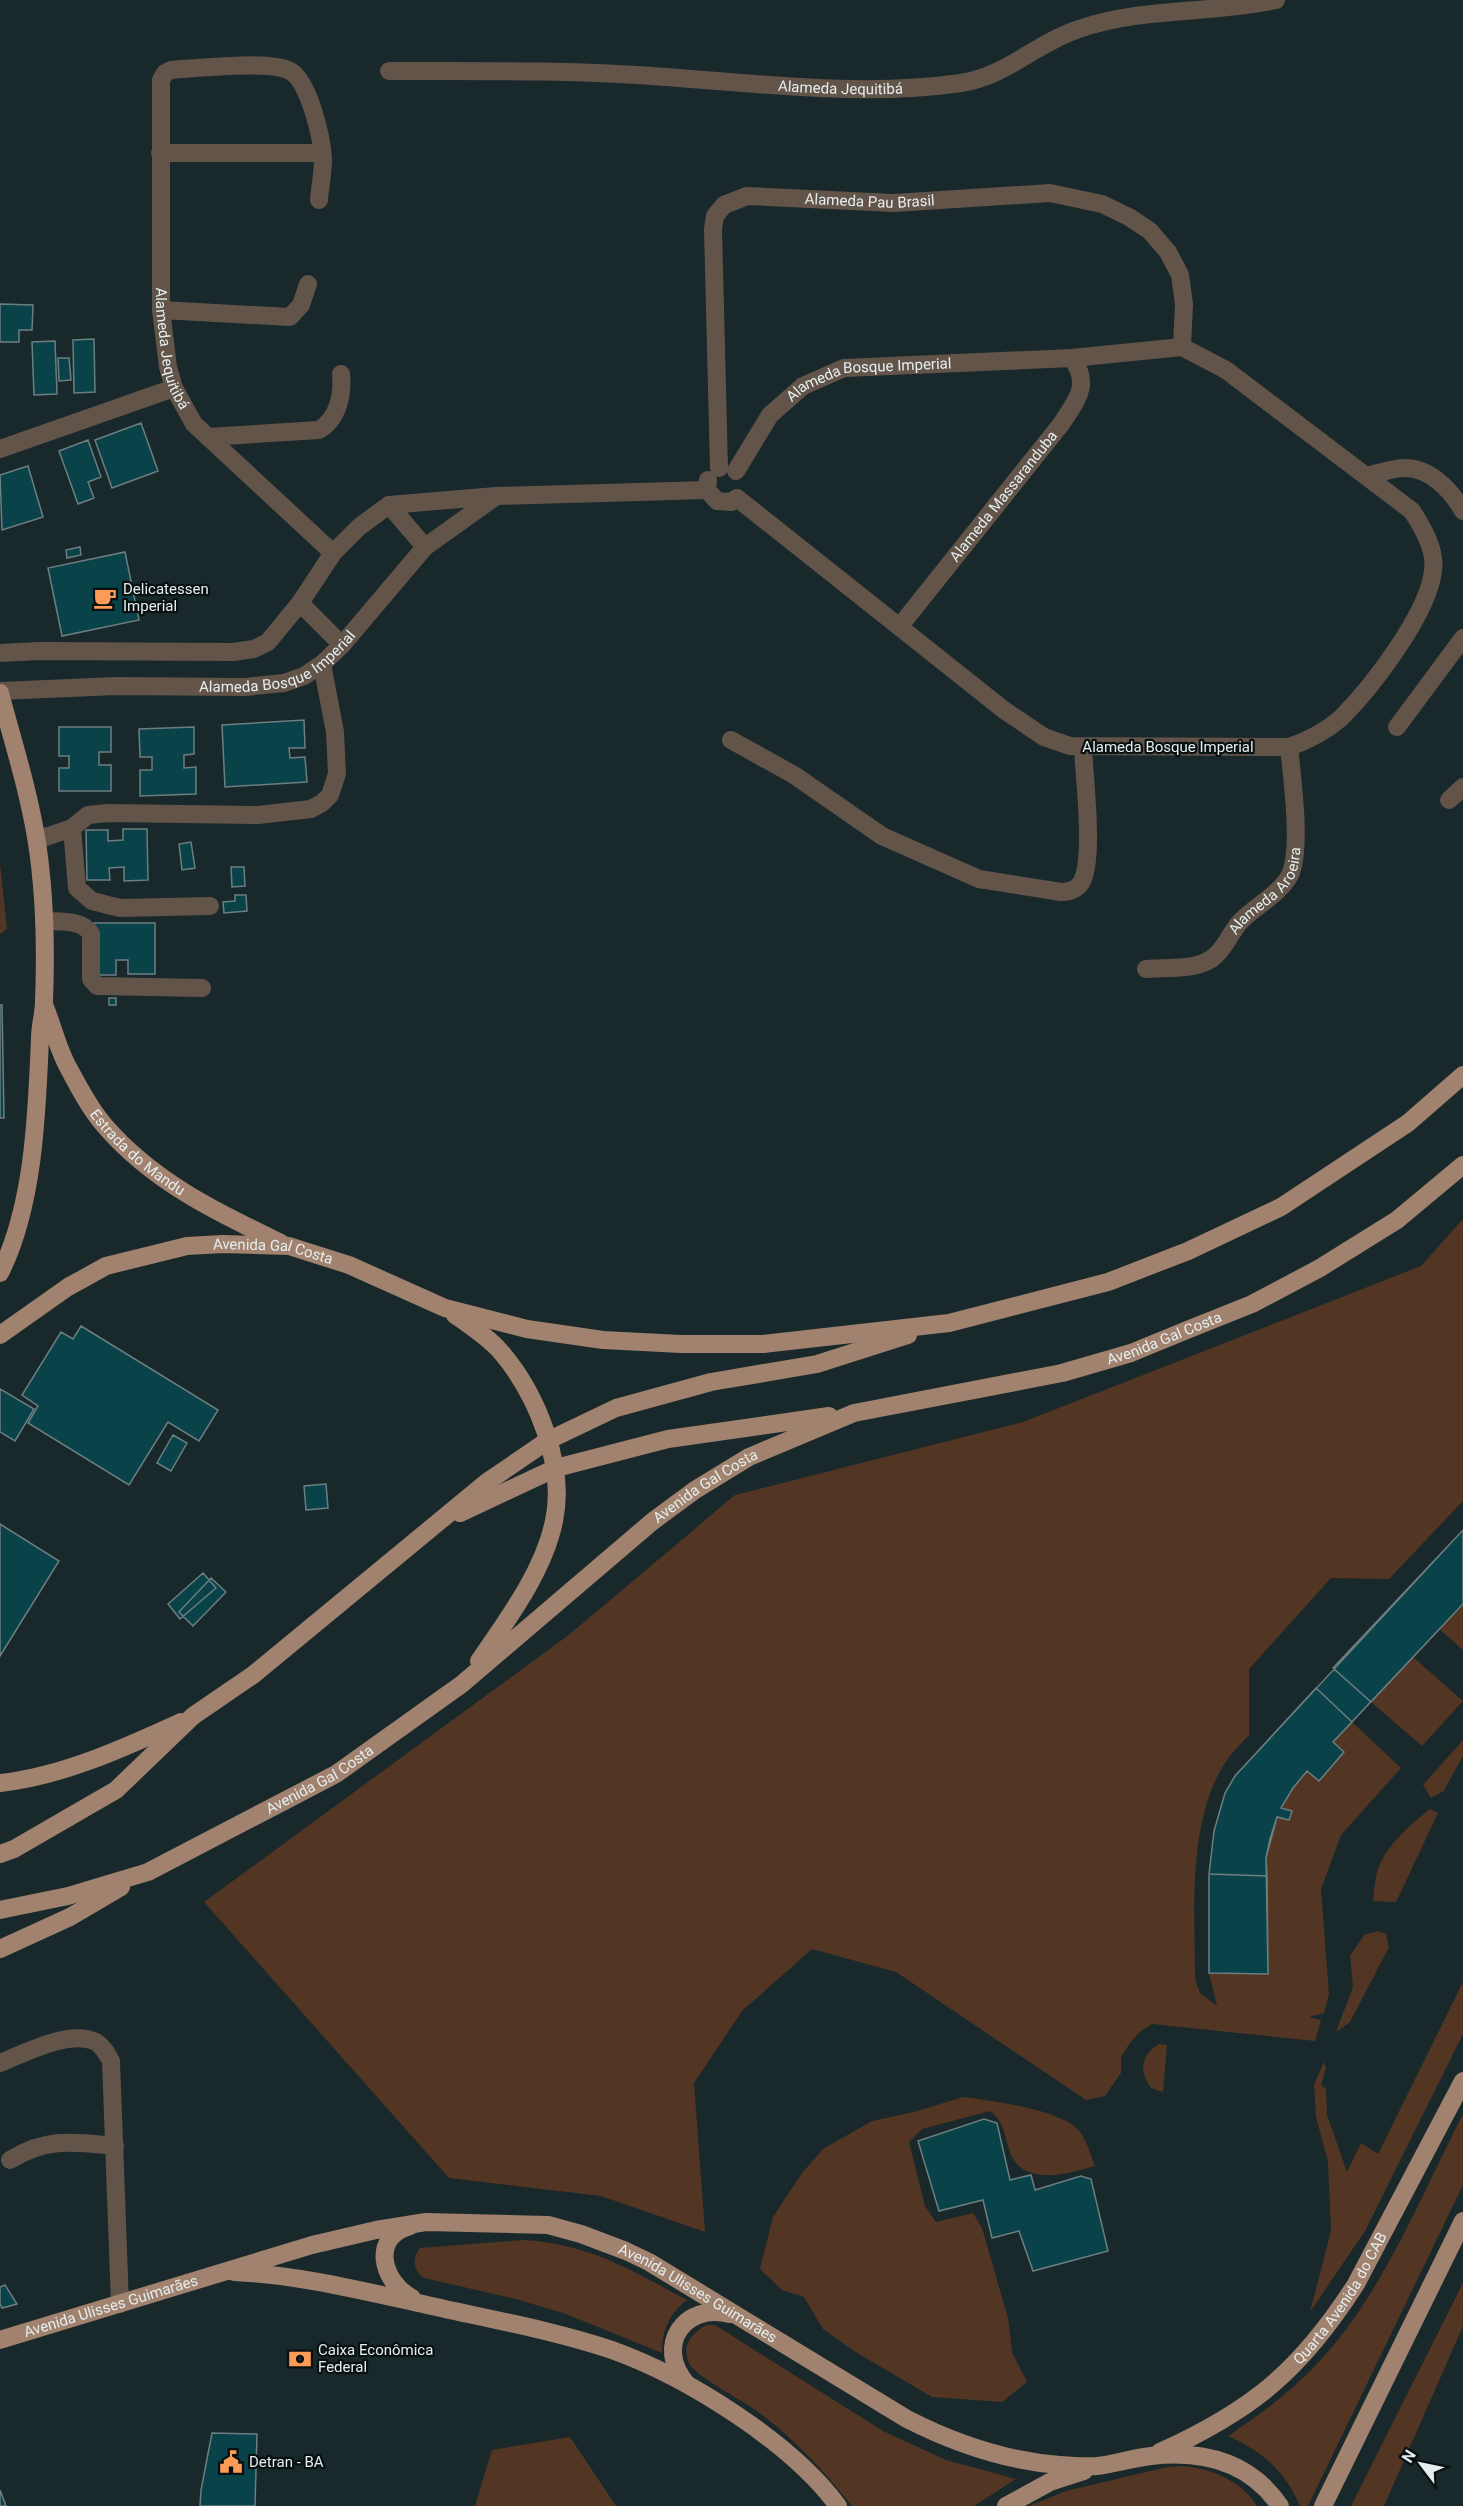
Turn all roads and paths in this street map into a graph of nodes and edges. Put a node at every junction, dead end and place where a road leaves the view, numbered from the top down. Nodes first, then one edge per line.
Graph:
1 (1276, 0) edge
2 (389, 71) dead end
3 (160, 153) junction
4 (322, 153) junction
5 (319, 200) dead end
6 (308, 284) dead end
7 (161, 310) junction
8 (1182, 347) junction
9 (1072, 358) junction
10 (341, 374) dead end
11 (174, 388) junction
12 (208, 437) junction
13 (0, 449) edge
14 (728, 469) junction
15 (1367, 476) junction
16 (708, 490) junction
17 (496, 496) junction
18 (737, 498) junction
19 (389, 505) junction
20 (1463, 511) edge
21 (425, 547) junction
22 (333, 553) junction
23 (300, 603) junction
24 (900, 626) junction
25 (1463, 638) edge
26 (342, 645) junction
27 (0, 653) edge
28 (322, 664) junction
29 (0, 692) edge
30 (1397, 727) dead end
31 (731, 740) dead end
32 (1083, 747) junction
33 (1289, 747) junction
34 (72, 828) junction
35 (37, 840) junction
36 (210, 906) dead end
37 (44, 921) junction
38 (1146, 969) dead end
39 (202, 987) dead end
40 (44, 1004) junction
41 (1463, 1075) edge
42 (1463, 1165) edge
43 (289, 1246) junction
44 (0, 1273) edge
45 (445, 1308) junction
46 (949, 1323) junction
47 (0, 1335) edge
48 (854, 1413) junction
49 (547, 1441) junction
50 (556, 1468) junction
51 (436, 1524) junction
52 (462, 1684) junction
53 (193, 1716) junction
54 (0, 1783) edge
55 (0, 1854) edge
56 (148, 1872) junction
57 (0, 1910) edge
58 (0, 1949) edge
59 (0, 2063) edge
60 (1463, 2081) edge
61 (115, 2146) junction
62 (10, 2160) dead end
63 (426, 2222) junction
64 (1463, 2222) edge
65 (222, 2272) junction
66 (120, 2304) junction
67 (421, 2304) junction
68 (740, 2316) junction
69 (0, 2340) edge
70 (687, 2385) junction
71 (1153, 2456) junction
72 (1097, 2466) junction
73 (838, 2506) edge
74 (1006, 2506) edge
75 (1280, 2506) edge
76 (1323, 2506) edge

1 - 2 street, Alameda Jequitibá
3 - 4 street
3 - 4 street, Alameda Jequitibá
3 - 7 street, Alameda Jequitibá
4 - 5 street
6 - 7 street
7 - 11 street, Alameda Jequitibá
8 - 9 street, Alameda Bosque Imperial
8 - 14 street, Alameda Pau Brasil
8 - 15 street, Alameda Bosque Imperial
9 - 14 street, Alameda Bosque Imperial
9 - 24 street, Alameda Massaranduba
10 - 12 street
11 - 12 street, Alameda Jequitibá
11 - 13 street
12 - 22 street, Alameda Jequitibá
14 - 16 street, Alameda Bosque Imperial
14 - 18 street
15 - 20 street
15 - 33 street, Alameda Bosque Imperial
16 - 17 street, Alameda Bosque Imperial
16 - 18 street, Alameda Bosque Imperial
17 - 19 street, Alameda Bosque Imperial
17 - 21 street, Alameda Bosque Imperial
18 - 24 street, Alameda Bosque Imperial
19 - 21 street
19 - 22 street, Alameda Bosque Imperial
21 - 26 street, Alameda Bosque Imperial
22 - 23 street, Alameda Bosque Imperial
23 - 26 street
23 - 27 street, Alameda Bosque Imperial
24 - 32 street, Alameda Bosque Imperial
25 - 30 street
26 - 28 street, Alameda Bosque Imperial
28 - 29 street, Alameda Bosque Imperial
28 - 34 street
29 - 35 main road, Estrada do Mandu
31 - 32 street
32 - 33 street, Alameda Bosque Imperial
33 - 38 street, Alameda Aroeira
34 - 35 street
34 - 36 street
35 - 37 main road, Estrada do Mandu
37 - 39 street
37 - 40 main road, Estrada do Mandu
40 - 43 main road, Estrada do Mandu
40 - 44 main road, Estrada do Mandu
41 - 46 main road, Avenida Gal Costa
42 - 48 main road, Avenida Gal Costa
43 - 45 main road, Avenida Gal Costa
43 - 47 main road, Avenida Gal Costa
45 - 46 main road, Avenida Gal Costa
45 - 49 main road
46 - 49 main road
48 - 50 main road
48 - 52 main road, Avenida Gal Costa
49 - 50 main road
49 - 51 main road
50 - 51 main road
50 - 52 main road
51 - 53 main road
52 - 56 main road, Avenida Gal Costa
53 - 54 main road
53 - 55 main road
56 - 57 main road, Avenida Gal Costa
56 - 58 main road
59 - 61 street
60 - 71 main road, Quarta Avenida do CAB
61 - 62 street
61 - 66 street
63 - 65 main road, Avenida Ulisses Guimarães
63 - 67 main road
63 - 68 main road, Avenida Ulisses Guimarães
64 - 76 main road
65 - 66 main road, Avenida Ulisses Guimarães
65 - 67 main road, Avenida Ulisses Guimarães
66 - 69 main road, Avenida Ulisses Guimarães
67 - 70 main road, Avenida Ulisses Guimarães
68 - 70 main road
68 - 72 main road, Avenida Ulisses Guimarães
70 - 73 main road, Avenida Ulisses Guimarães
71 - 72 main road, Avenida Ulisses Guimarães
71 - 75 main road
72 - 74 main road

